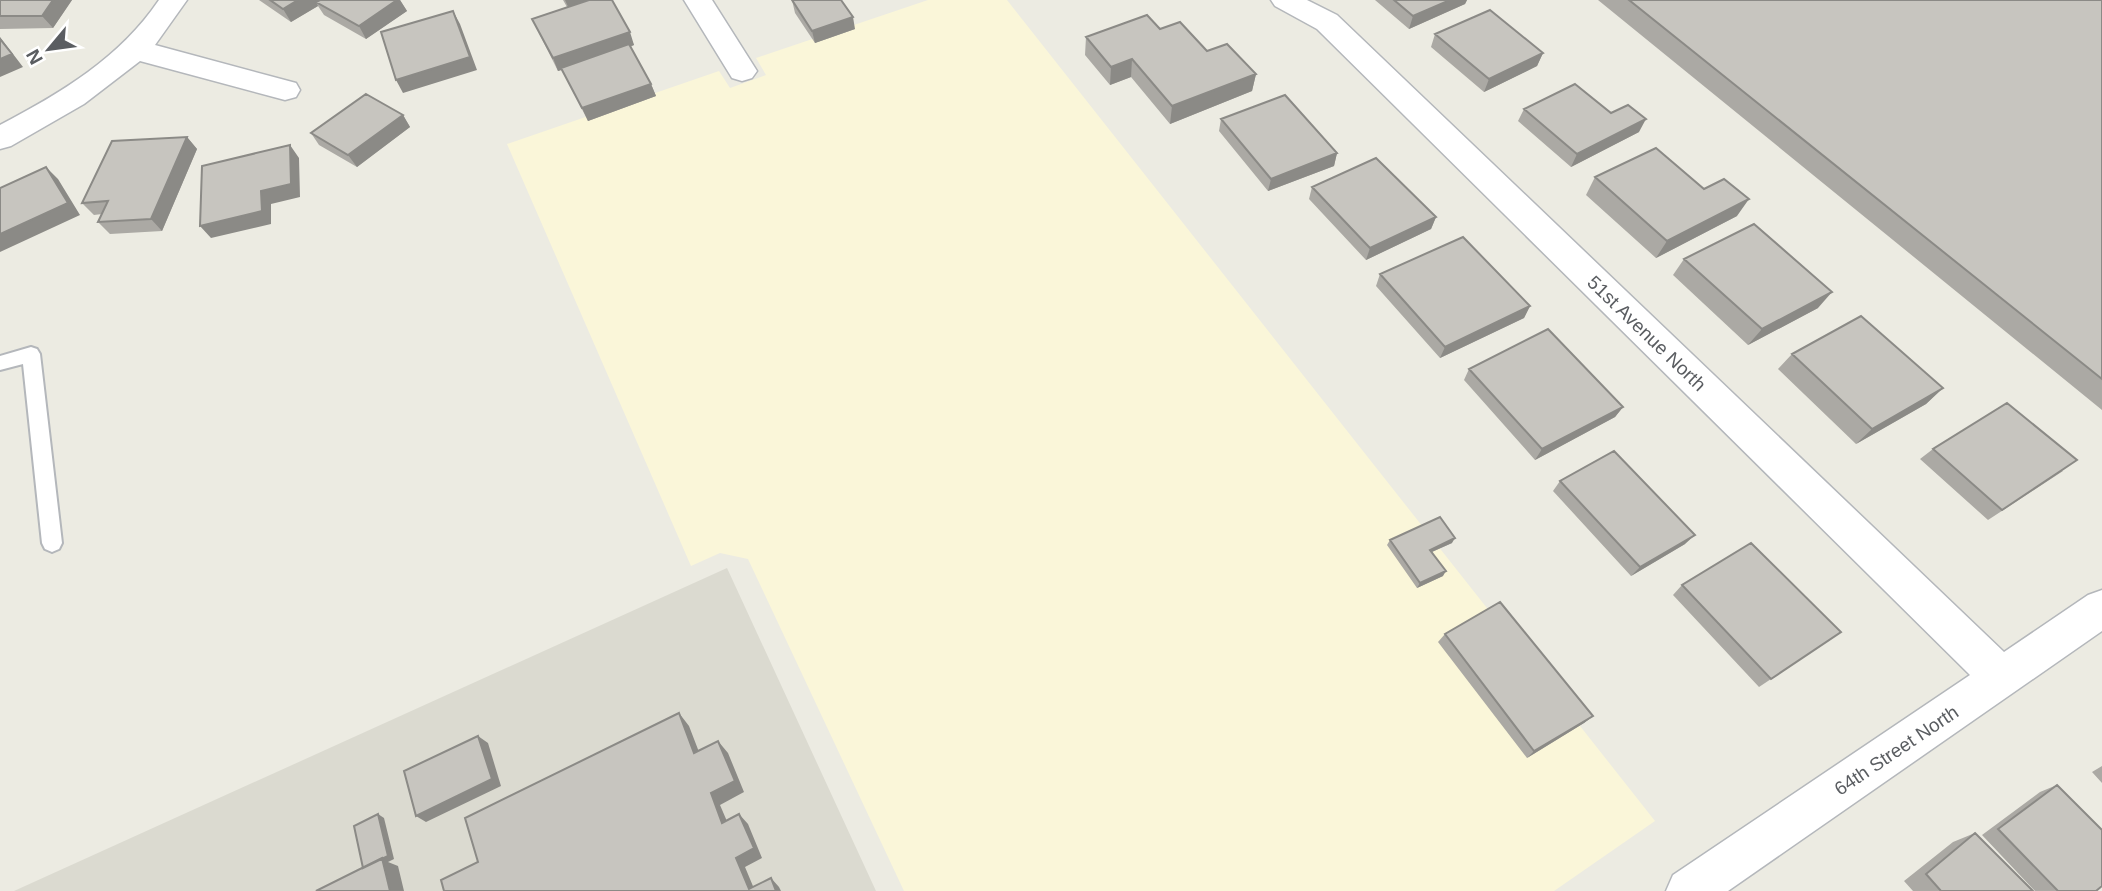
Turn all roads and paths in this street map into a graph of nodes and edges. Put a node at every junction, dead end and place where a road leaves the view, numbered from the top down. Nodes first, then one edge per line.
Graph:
1 (173, 0) edge
2 (698, 0) edge
3 (1285, 0) edge
4 (136, 50) junction
5 (742, 71) dead end
6 (285, 90) dead end
7 (0, 138) edge
8 (0, 363) edge
9 (52, 543) dead end
10 (2102, 608) edge
11 (2001, 677) junction
12 (1689, 891) edge

1 - 4 street
2 - 5 street
3 - 11 street, 51st Avenue North
4 - 6 street
4 - 7 street
8 - 9 lane
10 - 11 street, 64th Street North
11 - 12 street, 64th Street North

